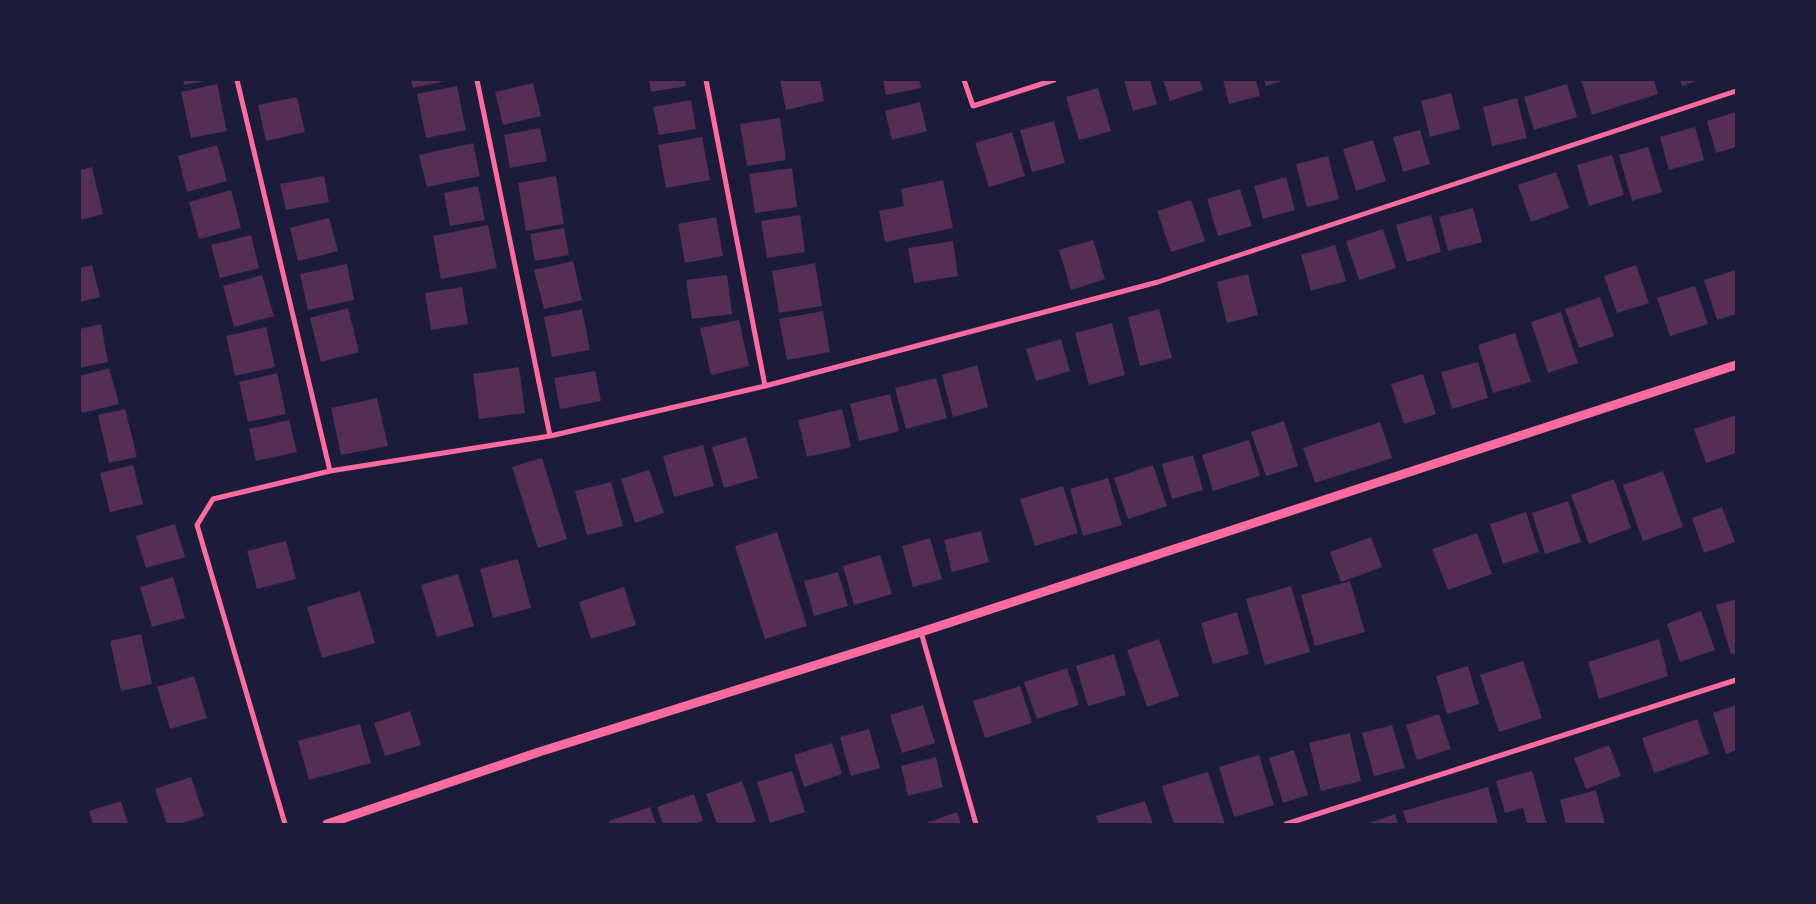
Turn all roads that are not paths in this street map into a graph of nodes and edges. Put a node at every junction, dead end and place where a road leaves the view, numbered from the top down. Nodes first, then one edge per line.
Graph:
1 (237, 80) edge
2 (477, 80) edge
3 (706, 80) edge
4 (964, 80) edge
5 (1054, 80) edge
6 (1736, 91) edge
7 (1736, 365) edge
8 (765, 386) junction
9 (550, 436) junction
10 (330, 471) junction
11 (921, 632) junction
12 (1736, 680) edge
13 (285, 824) edge
14 (327, 824) edge
15 (976, 824) edge
16 (1286, 824) edge

1 - 10 street
2 - 9 street
3 - 8 street
4 - 5 street
6 - 8 street
7 - 11 street
8 - 9 street
9 - 10 street
10 - 13 street
11 - 14 street
11 - 15 street
12 - 16 street

